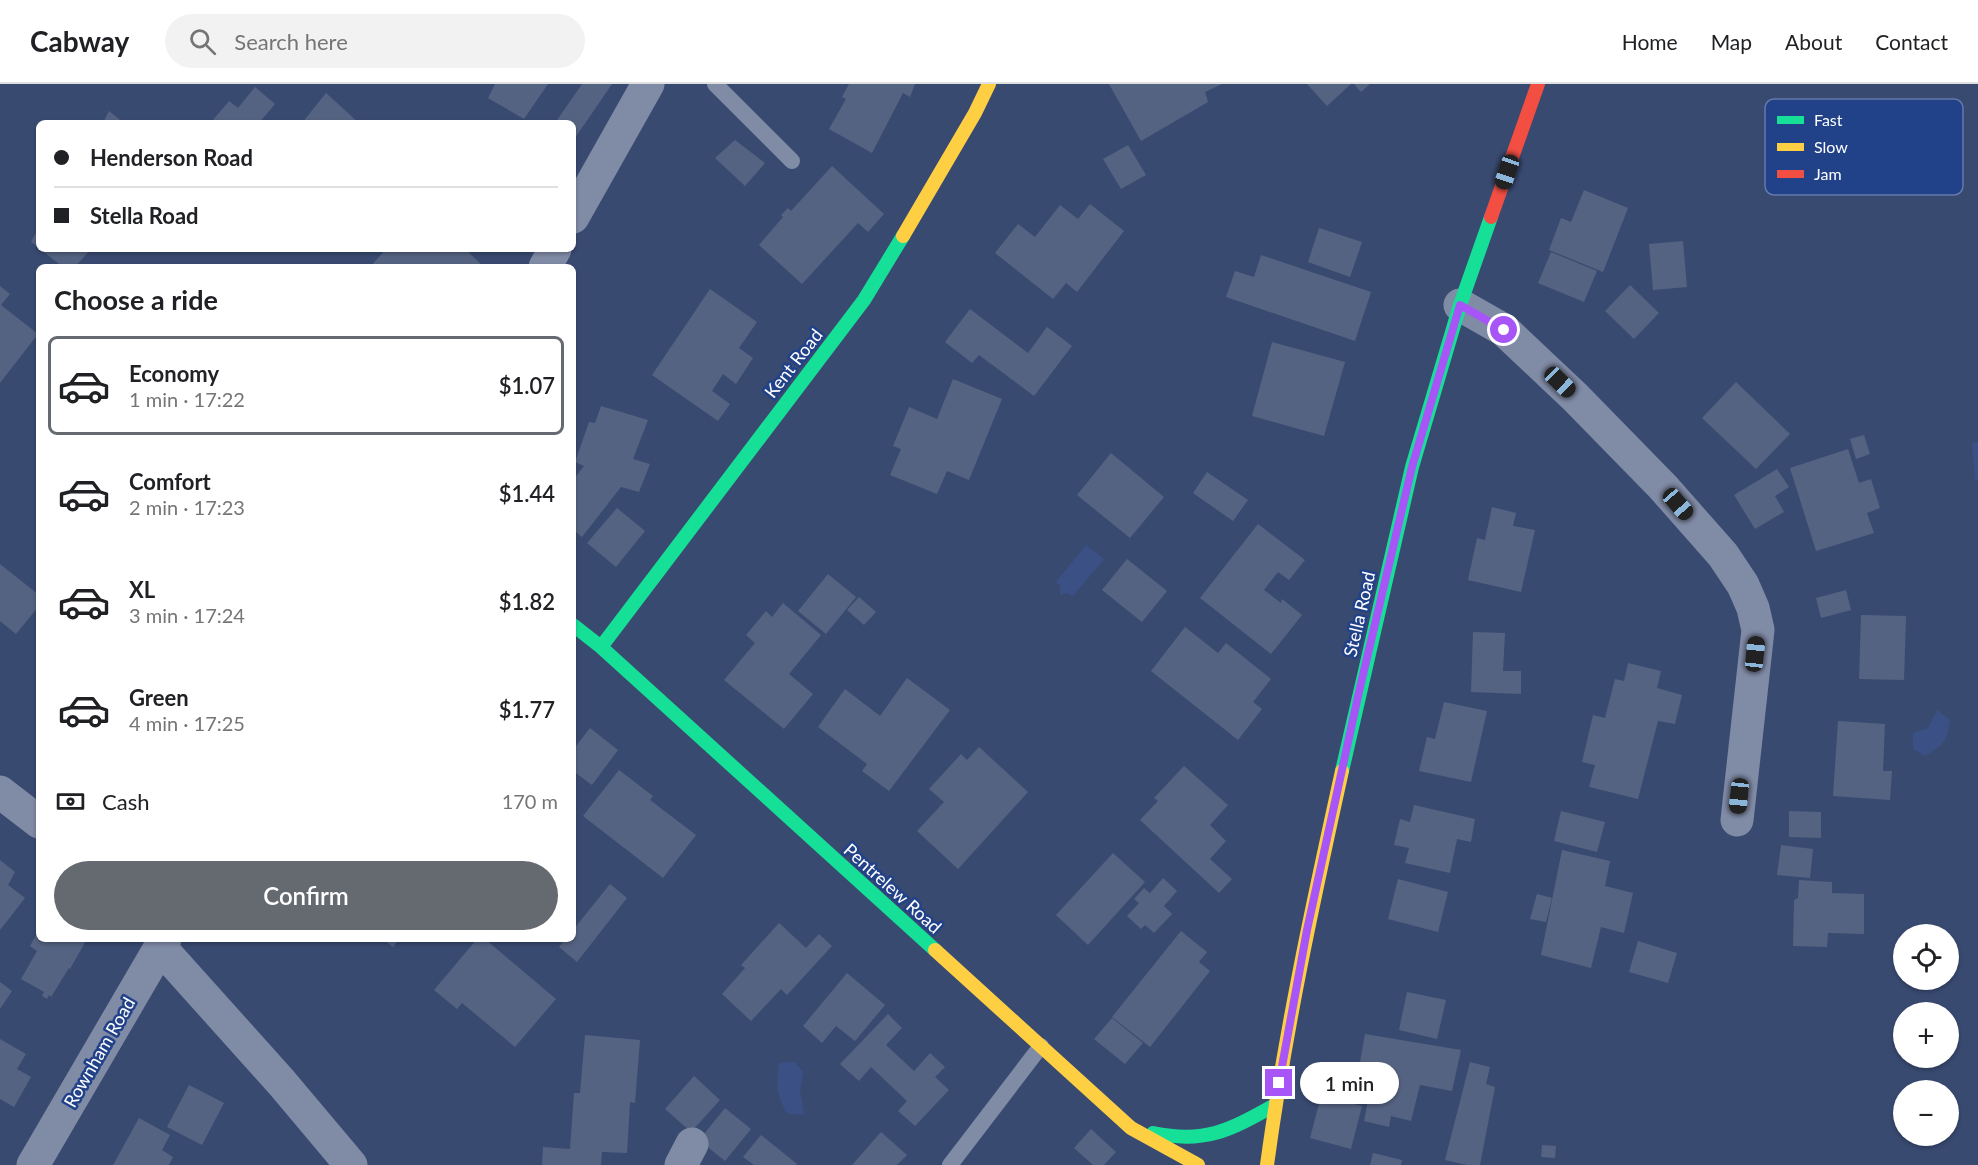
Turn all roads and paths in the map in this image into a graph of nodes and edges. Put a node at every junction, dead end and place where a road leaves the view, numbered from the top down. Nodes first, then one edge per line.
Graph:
1 (648, 84) edge
2 (715, 84) edge
3 (989, 84) edge
4 (1538, 84) edge
5 (792, 161) dead end
6 (576, 212) edge
7 (1460, 305) junction
8 (576, 627) edge
9 (601, 647) junction
10 (0, 792) edge
11 (36, 820) edge
12 (1737, 820) dead end
13 (162, 943) edge
14 (1041, 1046) junction
15 (1275, 1105) junction
16 (1131, 1128) junction
17 (33, 1165) edge
18 (351, 1165) edge
19 (950, 1165) edge
20 (1198, 1165) edge
21 (1267, 1165) edge

1 - 6 street
2 - 5 lane
3 - 9 street, Kent Road
4 - 7 street, Stella Road
7 - 12 street
7 - 15 street, Stella Road
8 - 9 street, Pentrelew Road
9 - 14 street, Pentrelew Road
10 - 11 street
13 - 17 street, Rownham Road
13 - 18 street
14 - 16 street, Pentrelew Road
14 - 19 lane
15 - 16 street
15 - 21 street, Stella Road
16 - 20 street, Pentrelew Road

